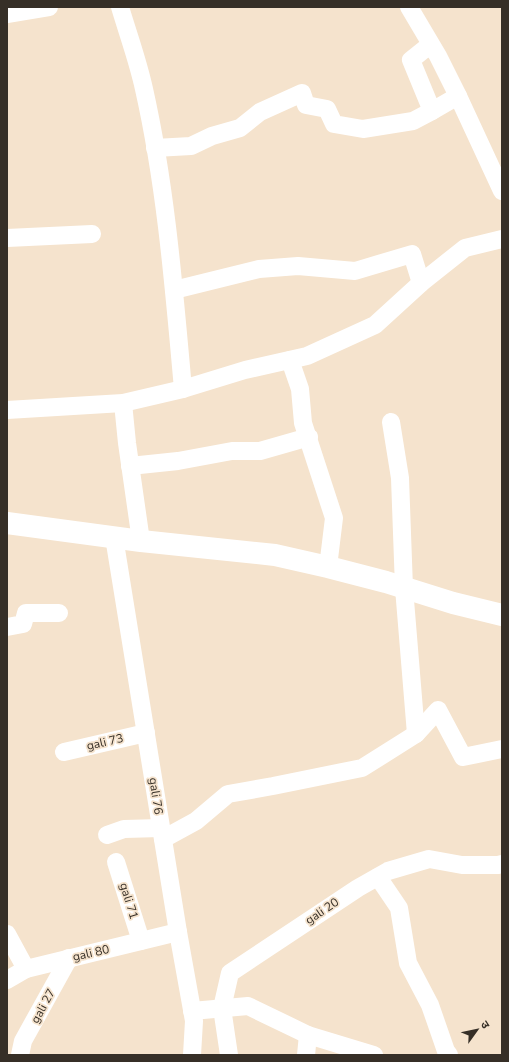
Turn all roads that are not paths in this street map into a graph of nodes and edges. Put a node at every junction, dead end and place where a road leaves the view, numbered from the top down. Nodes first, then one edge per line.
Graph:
1 (49, 7) edge
2 (120, 7) edge
3 (409, 7) edge
4 (7, 14) edge
5 (431, 44) junction
6 (458, 96) junction
7 (432, 111) junction
8 (155, 148) junction
9 (502, 191) edge
10 (92, 234) dead end
11 (7, 238) edge
12 (502, 239) edge
13 (421, 283) junction
14 (174, 290) junction
15 (290, 360) junction
16 (183, 389) junction
17 (123, 403) junction
18 (7, 410) edge
19 (391, 422) dead end
20 (309, 437) junction
21 (130, 466) junction
22 (7, 524) edge
23 (114, 537) junction
24 (141, 541) junction
25 (328, 567) junction
26 (404, 588) junction
27 (59, 613) dead end
28 (502, 614) edge
29 (7, 627) edge
30 (146, 733) junction
31 (416, 734) junction
32 (502, 749) edge
33 (64, 752) dead end
34 (162, 833) junction
35 (107, 835) dead end
36 (116, 862) dead end
37 (502, 864) edge
38 (378, 877) junction
39 (178, 932) junction
40 (7, 934) edge
41 (141, 941) junction
42 (69, 958) junction
43 (26, 969) junction
44 (7, 980) edge
45 (222, 1008) junction
46 (192, 1012) junction
47 (308, 1034) junction
48 (20, 1055) edge
49 (192, 1055) edge
50 (229, 1055) edge
51 (306, 1055) edge
52 (374, 1055) edge
53 (449, 1055) edge

1 - 4 street
2 - 8 street
3 - 5 street
5 - 6 street
5 - 7 street
6 - 7 street
6 - 9 street
7 - 8 street
8 - 14 street
10 - 11 street
12 - 13 street
13 - 14 street
13 - 15 street
14 - 16 street
15 - 16 street
15 - 20 street
16 - 17 street
17 - 18 street
17 - 21 street
19 - 26 street
20 - 21 street
20 - 25 street
21 - 24 street
22 - 23 street
23 - 24 street
23 - 30 street, gali 76
24 - 25 street
25 - 26 street
26 - 28 street
26 - 31 street
27 - 29 street
30 - 33 street, gali 73
30 - 34 street, gali 76
31 - 32 street
31 - 34 street
34 - 35 street
34 - 39 street, gali 76
36 - 41 street, gali 71
37 - 38 street, gali 20
38 - 45 street, gali 20
38 - 53 street
39 - 41 street, gali 80
39 - 46 street, gali 76
40 - 43 street
41 - 42 street, gali 80
42 - 43 street, gali 80
42 - 48 street, gali 27
43 - 44 street, gali 80
45 - 46 street
45 - 47 street
45 - 50 street, gali 20
46 - 49 street, gali 76
47 - 51 street
47 - 52 street

